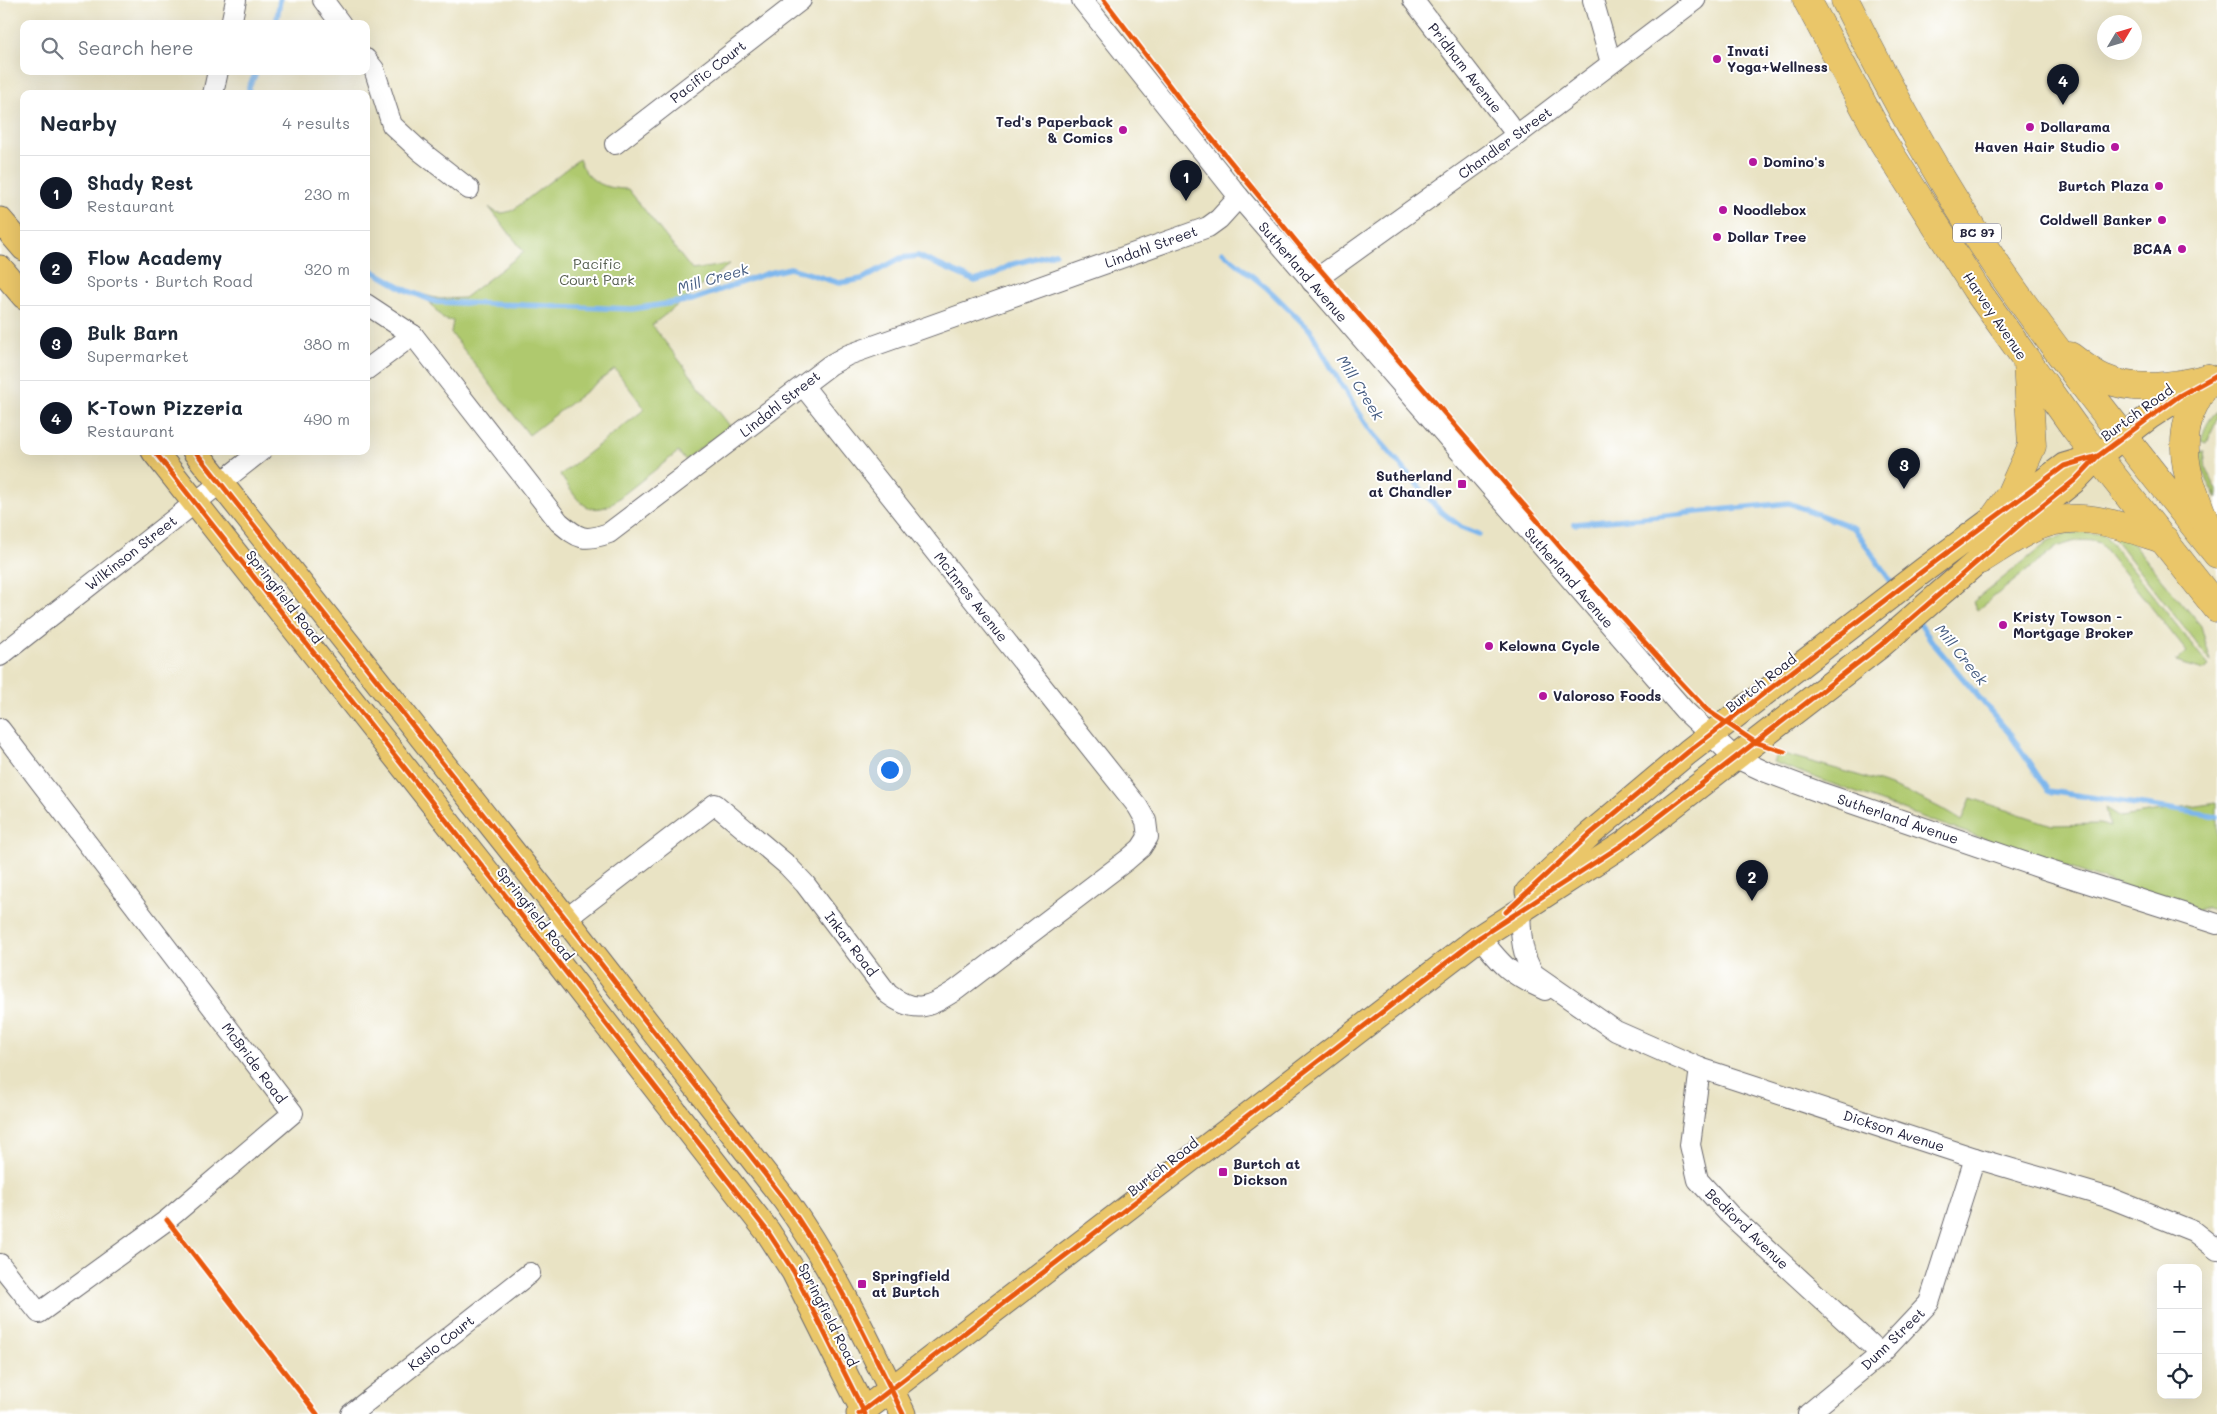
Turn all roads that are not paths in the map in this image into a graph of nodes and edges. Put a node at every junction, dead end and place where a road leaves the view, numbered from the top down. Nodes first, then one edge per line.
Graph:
1 (236, 0) edge
2 (323, 0) edge
3 (1082, 0) edge
4 (1413, 0) edge
5 (1593, 0) edge
6 (1695, 0) edge
7 (1795, 0) edge
8 (1844, 0) edge
9 (794, 2) edge
10 (1812, 9) edge
11 (232, 20) edge
12 (338, 20) edge
13 (370, 64) edge
14 (1611, 64) junction
15 (217, 75) edge
16 (214, 90) edge
17 (1517, 135) junction
18 (615, 144) dead end
19 (469, 189) dead end
20 (1239, 197) junction
21 (0, 220) edge
22 (20, 243) edge
23 (0, 268) edge
24 (1312, 282) junction
25 (20, 291) edge
26 (370, 307) edge
27 (413, 335) junction
28 (2053, 344) junction
29 (2027, 363) junction
30 (370, 367) edge
31 (2213, 377) edge
32 (804, 387) junction
33 (2124, 436) junction
34 (157, 455) edge
35 (198, 455) edge
36 (256, 455) edge
37 (2098, 456) junction
38 (220, 483) junction
39 (196, 503) junction
40 (1994, 518) junction
41 (2165, 540) junction
42 (2217, 553) edge
43 (1980, 560) junction
44 (2217, 608) edge
45 (0, 656) edge
46 (0, 729) edge
47 (1710, 736) junction
48 (1734, 758) junction
49 (1138, 807) joint
50 (1520, 910) junction
51 (566, 918) junction
52 (2217, 924) edge
53 (1480, 937) junction
54 (540, 938) junction
55 (1574, 1003) junction
56 (1700, 1068) junction
57 (1975, 1158) junction
58 (2217, 1250) edge
59 (0, 1264) edge
60 (530, 1272) dead end
61 (1881, 1354) junction
62 (892, 1390) junction
63 (862, 1413) edge
64 (351, 1414) edge
65 (903, 1414) edge
66 (1808, 1414) edge

1 - 11 street
2 - 12 street
3 - 20 street, Sutherland Avenue
4 - 17 street, Pridham Avenue
5 - 14 street
6 - 14 street, Chandler Street
7 - 10 highway
8 - 28 highway, BC 97
9 - 18 street, Pacific Court
10 - 29 highway, Harvey Avenue / BC 97
13 - 19 street
14 - 17 street, Chandler Street
15 - 16 street
17 - 24 street, Chandler Street
20 - 24 street, Sutherland Avenue
20 - 32 street, Lindahl Street
21 - 22 main road
23 - 25 main road
24 - 47 street, Sutherland Avenue
26 - 27 street, Lindahl Street
27 - 30 street
27 - 32 street, Lindahl Street
28 - 31 highway
28 - 33 highway, BC 97
29 - 37 highway, Harvey Avenue / BC 97
29 - 40 highway
31 - 33 main road, Burtch Road
31 - 42 highway
32 - 49 street, McInnes Avenue
33 - 37 main road, Burtch Road
33 - 42 highway, BC 97
34 - 39 main road, Springfield Road
35 - 38 main road, Springfield Road
36 - 38 street, Wilkinson Street
37 - 40 main road, Burtch Road
37 - 41 highway, Harvey Avenue / BC 97
37 - 43 main road, Burtch Road
38 - 39 street, Wilkinson Street
38 - 51 main road, Springfield Road
39 - 45 street, Wilkinson Street
39 - 54 main road, Springfield Road
40 - 47 main road, Burtch Road
41 - 43 highway
41 - 44 highway, Harvey Avenue / BC 97
43 - 48 main road, Burtch Road
46 - 59 street, McBride Road
47 - 48 street, Sutherland Avenue
47 - 53 main road, Burtch Road
48 - 50 main road, Burtch Road
48 - 52 street, Sutherland Avenue
49 - 51 street, Inkar Road
50 - 53 main road, Burtch Road
50 - 55 street, Dickson Avenue
51 - 54 street, Inkar Road
51 - 62 main road, Springfield Road
53 - 55 street, Dickson Avenue
53 - 62 main road, Burtch Road
54 - 63 main road, Springfield Road
55 - 56 street, Dickson Avenue
56 - 57 street, Dickson Avenue
56 - 61 street, Bedford Avenue
57 - 58 street, Dickson Avenue
57 - 61 street, Dunn Street
60 - 64 street, Kaslo Court
61 - 66 street, Dunn Street
62 - 63 main road, Burtch Road
62 - 65 main road, Springfield Road

